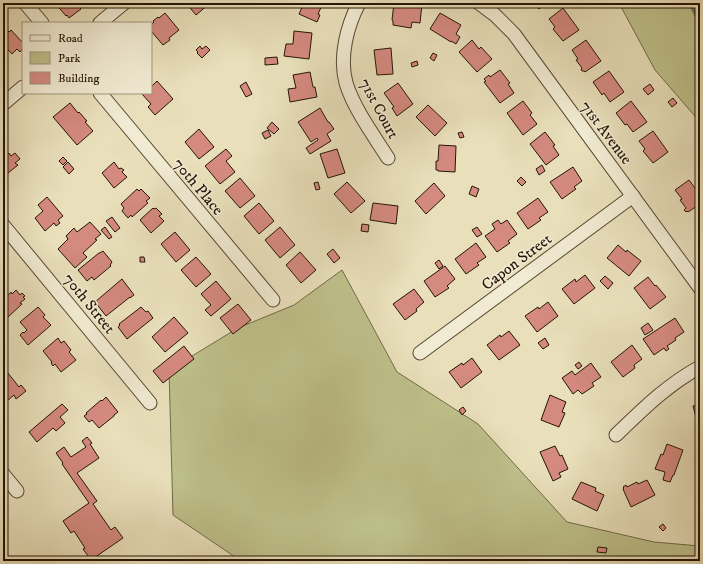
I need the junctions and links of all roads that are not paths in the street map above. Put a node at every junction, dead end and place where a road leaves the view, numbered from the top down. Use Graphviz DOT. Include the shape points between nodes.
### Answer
graph roads {
  1 [pos="25,3"];
  2 [pos="124,3"];
  3 [pos="359,3"];
  4 [pos="479,3"];
  5 [pos="41,22"];
  6 [pos="101,22"];
  7 [pos="22,88"];
  8 [pos="101,94"];
  9 [pos="3,104"];
  10 [pos="388,158"];
  11 [pos="633,196"];
  12 [pos="3,225"];
  13 [pos="700,288"];
  14 [pos="273,300"];
  15 [pos="420,353"];
  16 [pos="700,367"];
  17 [pos="150,403"];
  18 [pos="616,435"];
  19 [pos="3,474"];
  20 [pos="17,491"];
  1 -- 5 [label="street"];
  2 -- 6 [label="street"];
  3 -- 10 [label="street, 71st Court" via="346,41 346,82 356,105"];
  4 -- 11 [label="street, 71st Avenue" via="514,34"];
  7 -- 9 [label="street"];
  8 -- 14 [label="street, 70th Place"];
  11 -- 13 [label="street, 71st Avenue"];
  11 -- 15 [label="street, Capon Street"];
  12 -- 17 [label="street, 70th Street"];
  16 -- 18 [label="street" via="666,389"];
  19 -- 20 [label="street"];
}
